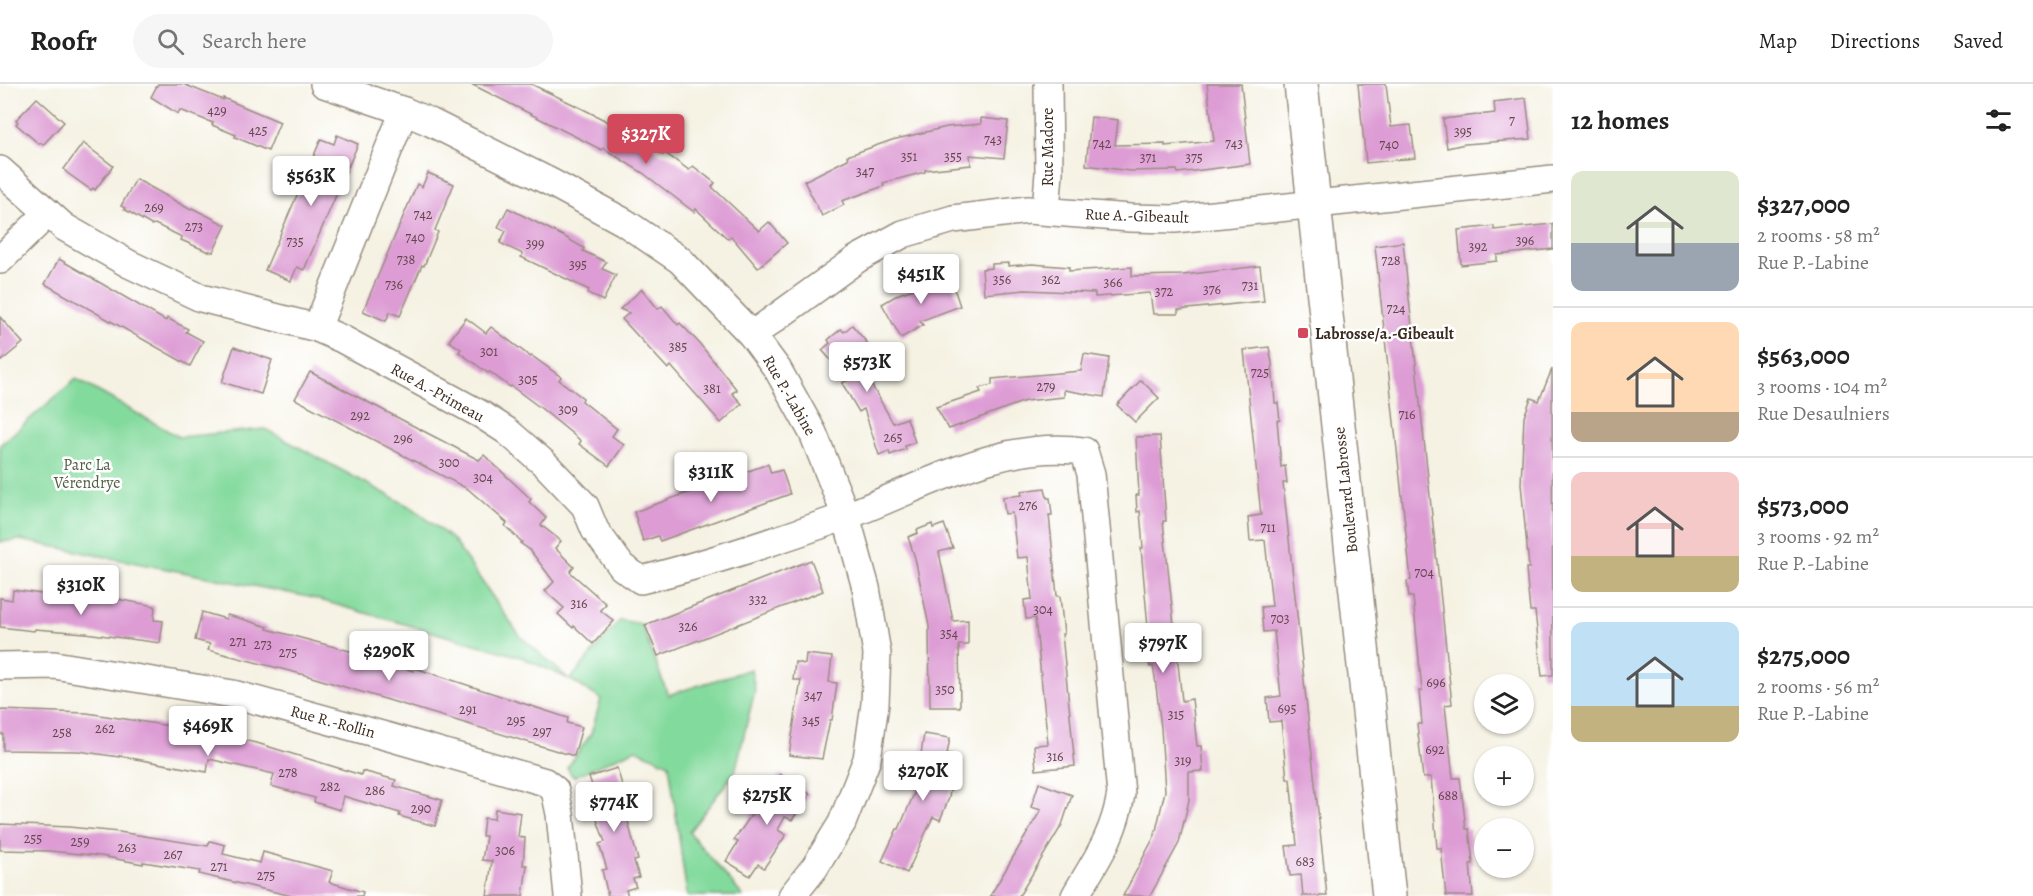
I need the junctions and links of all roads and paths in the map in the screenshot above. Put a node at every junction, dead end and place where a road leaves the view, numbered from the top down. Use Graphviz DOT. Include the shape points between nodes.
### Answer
graph roads {
  1 [pos="324,84"];
  2 [pos="1048,84"];
  3 [pos="1301,84"];
  4 [pos="404,111"];
  5 [pos="0,170"];
  6 [pos="1553,179"];
  7 [pos="1314,205"];
  8 [pos="1046,210"];
  9 [pos="48,213"];
  10 [pos="0,260"];
  11 [pos="317,328"];
  12 [pos="752,335"];
  13 [pos="846,516"];
  14 [pos="0,666"];
  15 [pos="568,896"];
  16 [pos="792,896"];
  17 [pos="1075,896"];
  18 [pos="1389,896"];
  1 -- 4 [label="street, Rue P.-Labine"];
  2 -- 8 [label="street, Rue Madore"];
  3 -- 7 [label="main road, Boulevard Labrosse"];
  4 -- 11 [label="street"];
  4 -- 12 [label="street, Rue P.-Labine" via="624,222 681,260"];
  5 -- 9 [label="street, Rue A.-Primeau"];
  6 -- 7 [label="street, Rue A.-Gibeault"];
  7 -- 8 [label="street, Rue A.-Gibeault" via="1175,219"];
  7 -- 18 [label="main road, Boulevard Labrosse"];
  8 -- 12 [label="street, Rue A.-Gibeault" via="953,219 903,234 857,259"];
  9 -- 10 [label="street"];
  9 -- 11 [label="street, Rue A.-Primeau" via="64,227 129,264 201,298"];
  11 -- 13 [label="street, Rue A.-Primeau" via="507,431 585,506 596,530 622,567 641,580 691,568"];
  12 -- 13 [label="street, Rue P.-Labine" via="778,370 813,433"];
  13 -- 16 [label="street, Rue P.-Labine" via="866,588 877,653 867,759 842,823"];
  13 -- 17 [label="street" via="957,470 1027,450 1084,451 1091,474 1121,794 1118,816 1108,840"];
  14 -- 15 [label="street, Rue R.-Rollin" via="54,665 233,694 545,782 555,790 560,814"];
}
